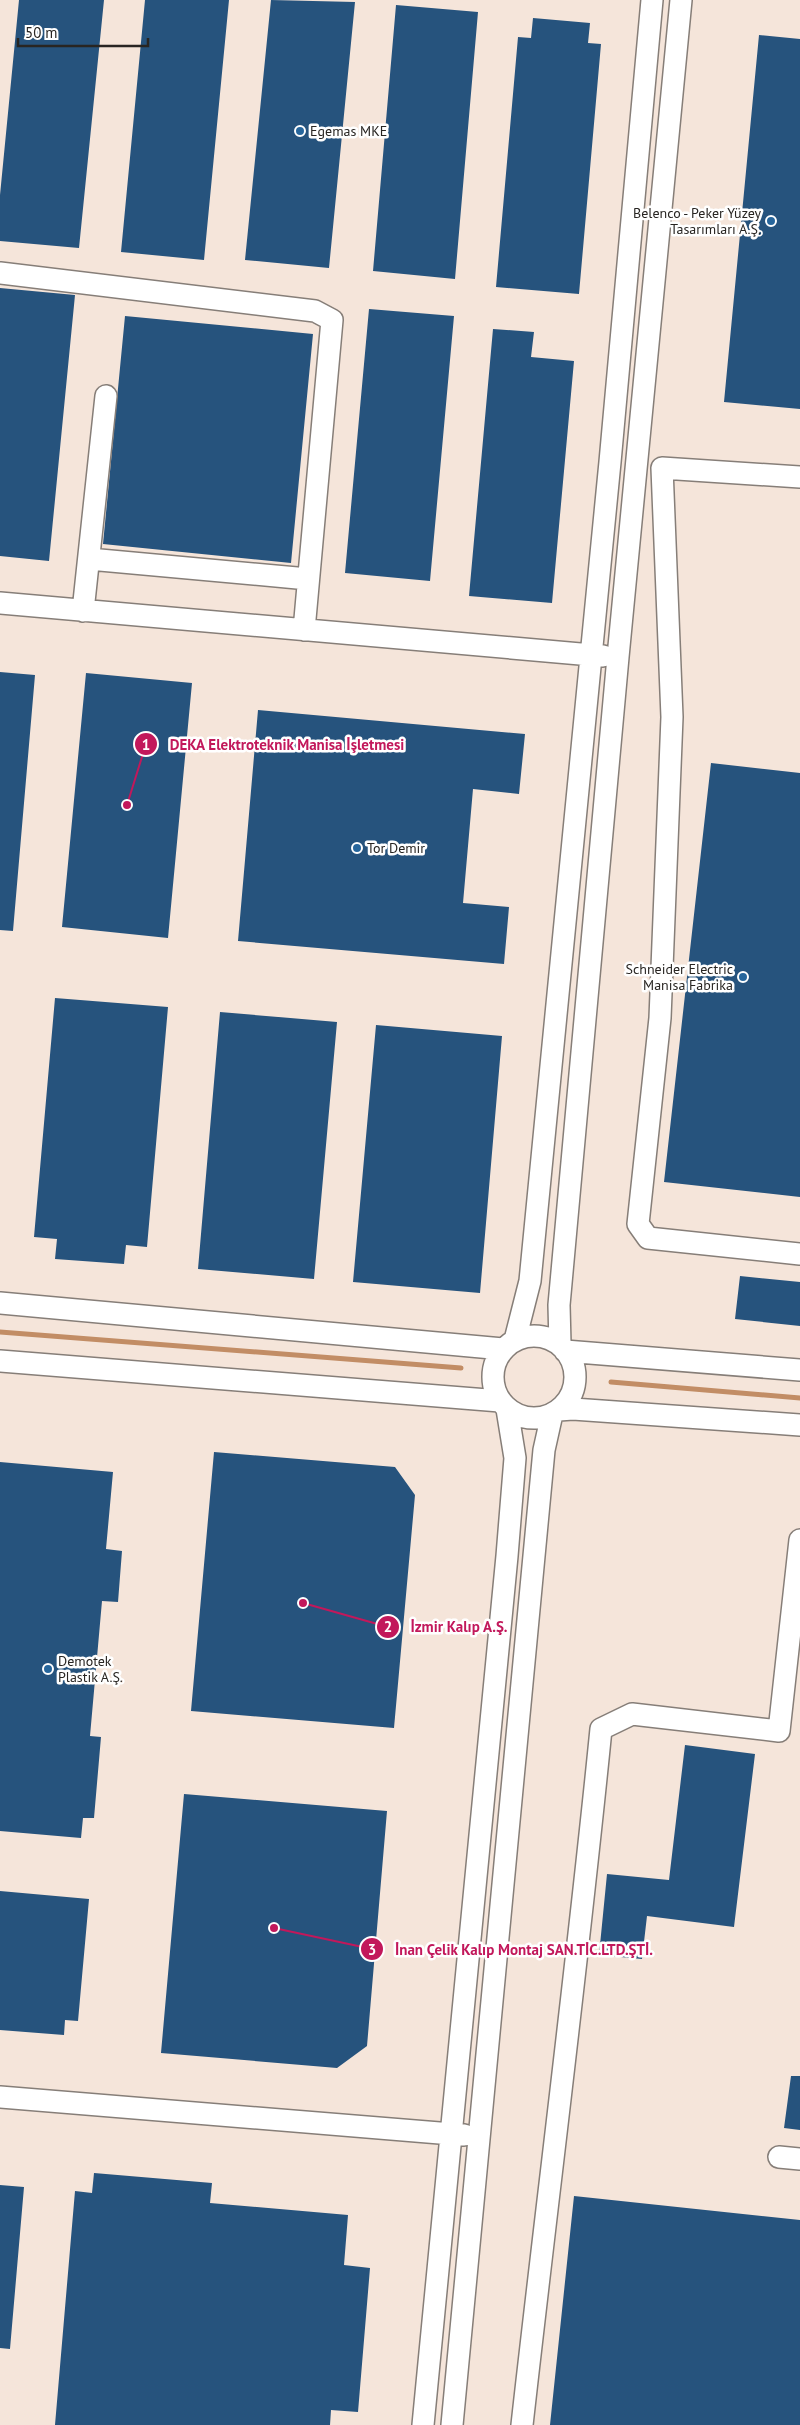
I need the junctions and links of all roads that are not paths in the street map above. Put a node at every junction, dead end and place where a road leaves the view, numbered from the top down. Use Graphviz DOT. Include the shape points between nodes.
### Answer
graph roads {
  1 [pos="652,0"];
  2 [pos="681,0"];
  3 [pos="0,273"];
  4 [pos="106,396"];
  5 [pos="637,466"];
  6 [pos="662,468"];
  7 [pos="800,477"];
  8 [pos="89,559"];
  9 [pos="308,579"];
  10 [pos="0,604"];
  11 [pos="83,611"];
  12 [pos="304,630"];
  13 [pos="590,655"];
  14 [pos="618,657"];
  15 [pos="800,1254"];
  16 [pos="0,1303"];
  17 [pos="509,1344"];
  18 [pos="563,1348"];
  19 [pos="0,1360"];
  20 [pos="800,1370"];
  21 [pos="504,1405"];
  22 [pos="555,1412"];
  23 [pos="800,1425"];
  24 [pos="800,1540"];
  25 [pos="0,2097"];
  26 [pos="452,2134"];
  27 [pos="480,2136"];
  28 [pos="779,2157"];
  29 [pos="800,2159"];
  30 [pos="423,2425"];
  31 [pos="452,2425"];
  32 [pos="522,2425"];
  1 -- 13 [label="street"];
  2 -- 5 [label="street"];
  3 -- 9 [label="street" via="315,311 332,320"];
  4 -- 8 [label="street"];
  5 -- 6 [label="street"];
  5 -- 14 [label="street"];
  6 -- 7 [label="street"];
  6 -- 15 [label="street" via="672,717 660,1018 638,1224 648,1238"];
  8 -- 9 [label="street"];
  8 -- 11 [label="street"];
  9 -- 12 [label="street"];
  10 -- 11 [label="street"];
  11 -- 12 [label="street"];
  12 -- 13 [label="street"];
  13 -- 14 [label="street"];
  13 -- 17 [label="street" via="530,1281"];
  14 -- 18 [label="street" via="559,1305"];
  16 -- 17 [label="street"];
  17 -- 18 [label="street" via="528,1336 541,1336"];
  17 -- 21 [label="street" via="495,1361 492,1374 494,1388"];
  18 -- 20 [label="street"];
  18 -- 22 [label="street" via="572,1360 574,1387 568,1400"];
  19 -- 21 [label="street"];
  21 -- 22 [label="street" via="521,1417 535,1418"];
  21 -- 26 [label="street" via="515,1458 513,1488"];
  22 -- 23 [label="street" via="573,1408"];
  22 -- 27 [label="street" via="543,1460"];
  24 -- 32 [label="street" via="779,1731 632,1714 601,1729 577,1964"];
  25 -- 26 [label="street"];
  26 -- 27 [label="street"];
  26 -- 30 [label="street"];
  27 -- 31 [label="street"];
  28 -- 29 [label="street"];
}
